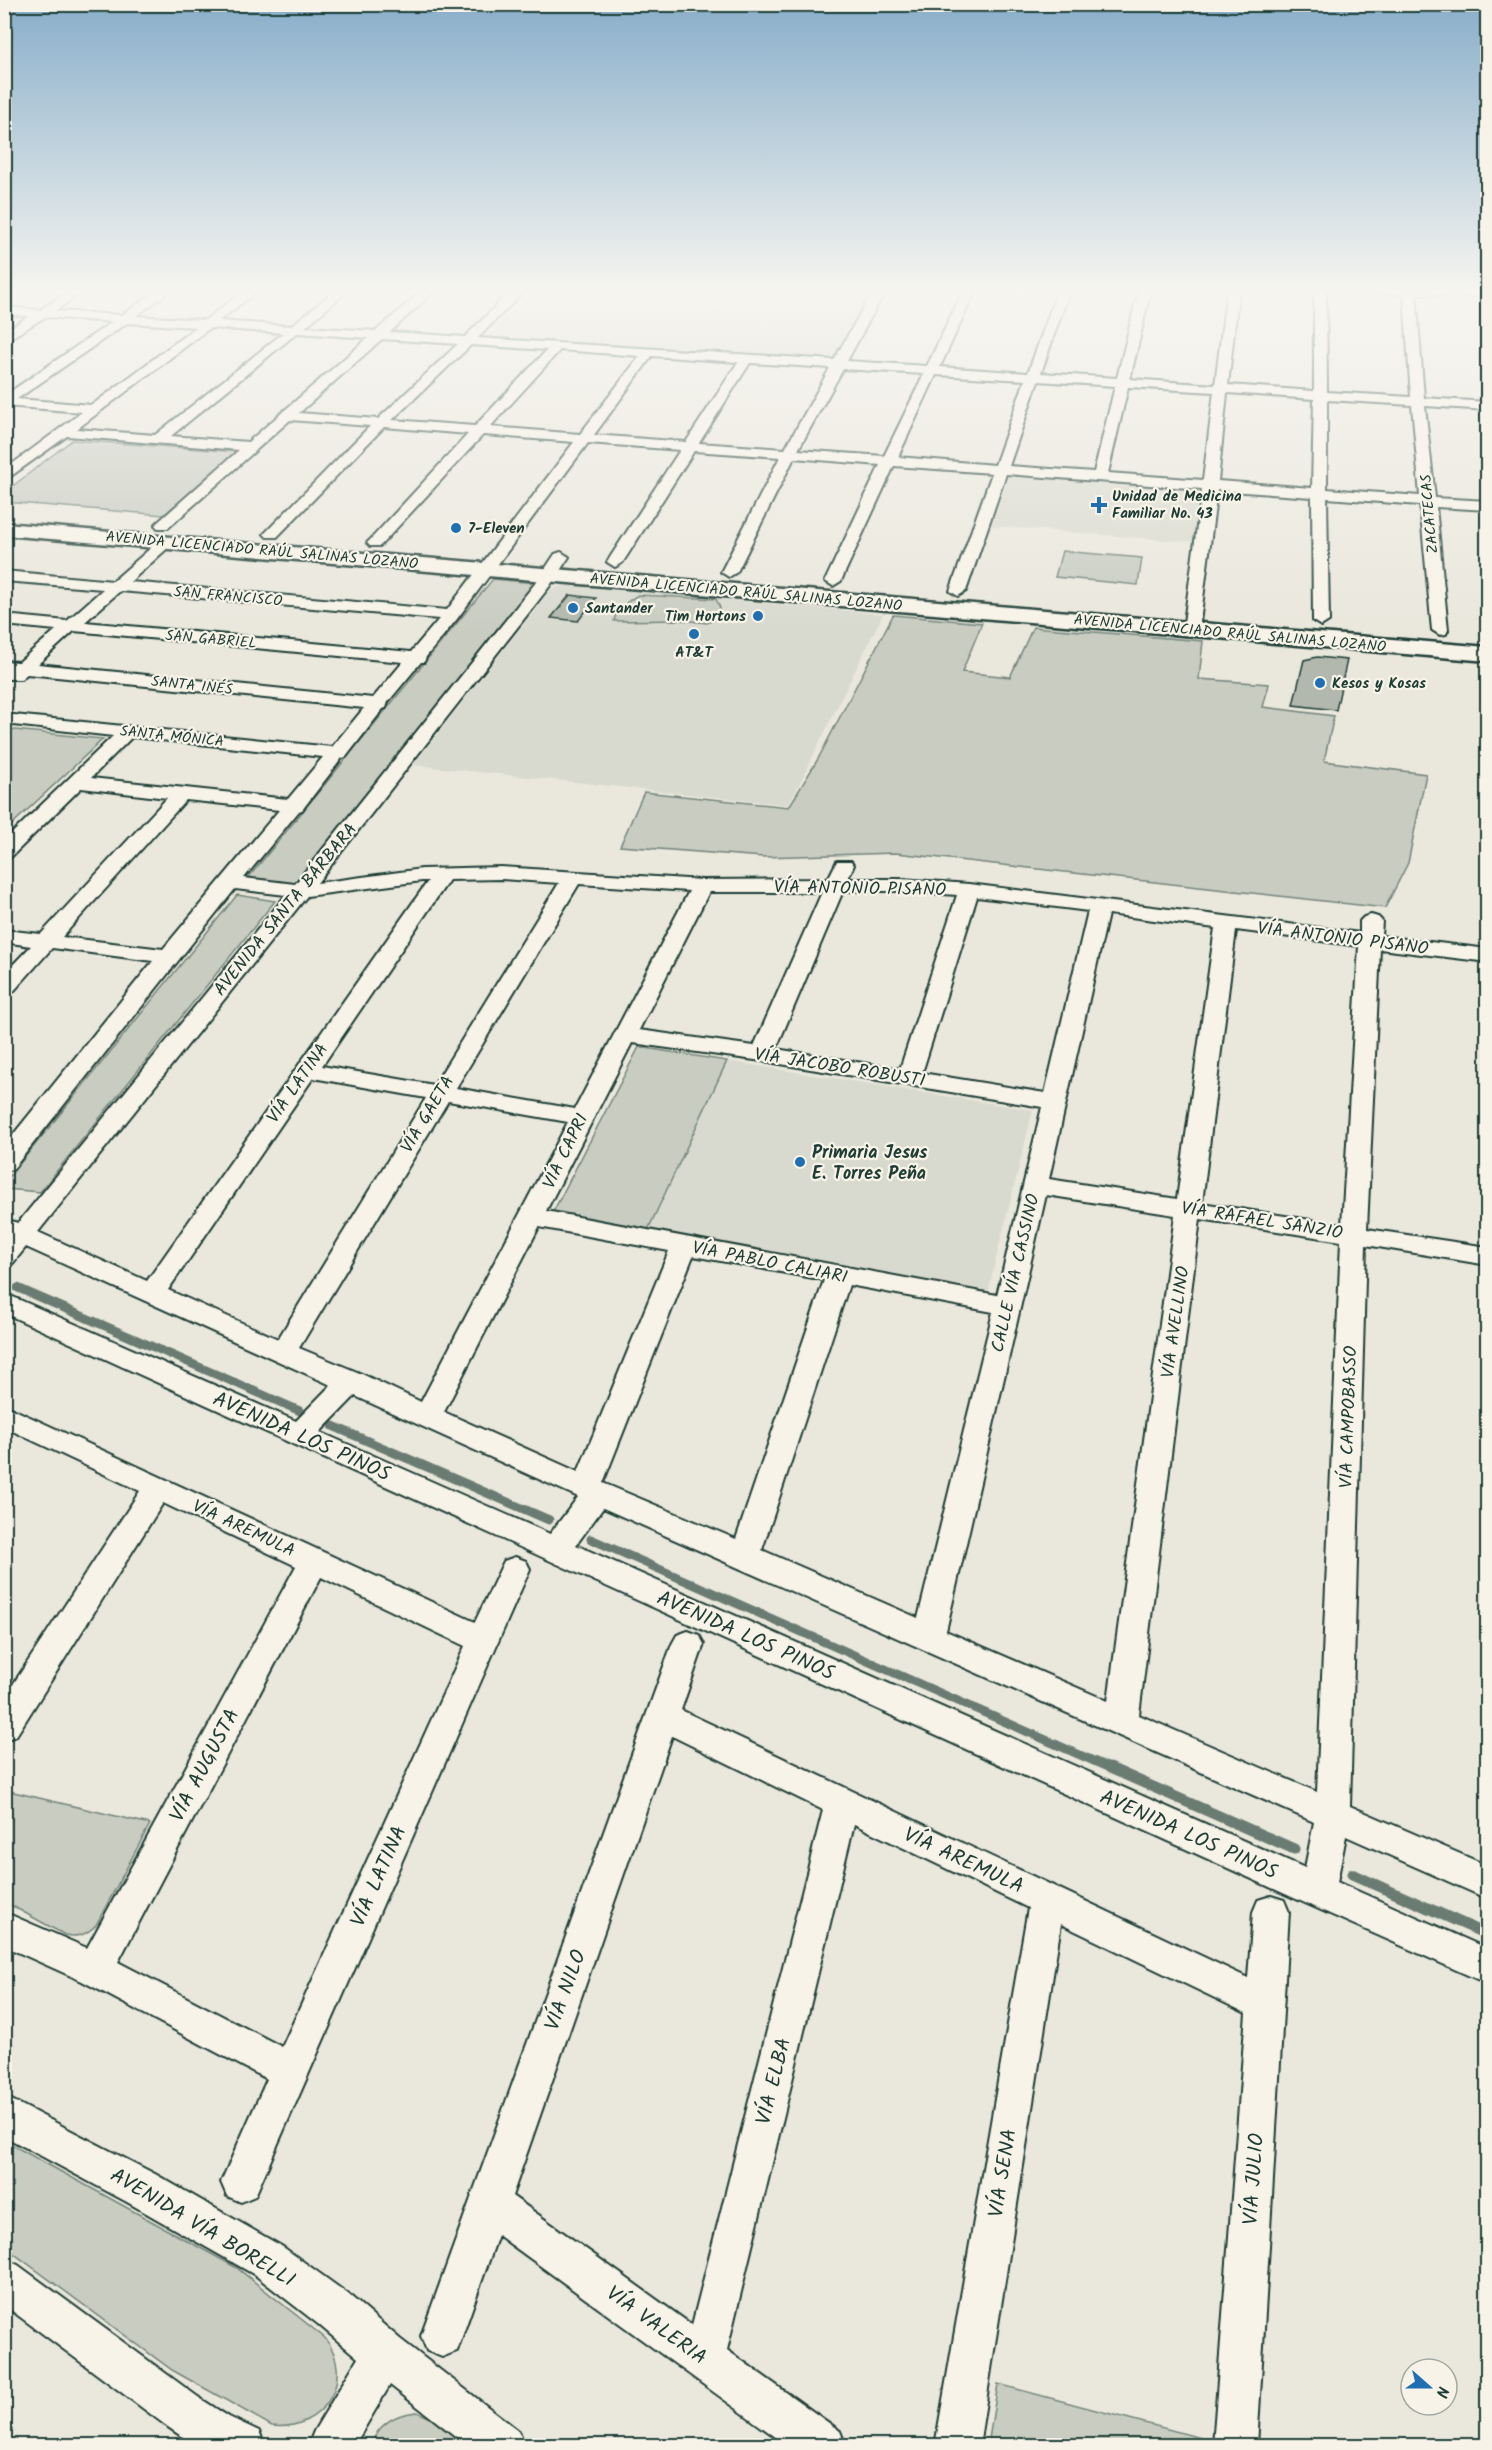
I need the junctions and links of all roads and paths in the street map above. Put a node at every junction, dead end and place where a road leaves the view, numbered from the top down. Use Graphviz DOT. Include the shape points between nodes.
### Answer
graph roads {
  1 [pos="21,403"];
  2 [pos="103,403"];
  3 [pos="203,403"];
  4 [pos="302,403"];
  5 [pos="402,403"];
  6 [pos="503,403"];
  7 [pos="611,403"];
  8 [pos="716,403"];
  9 [pos="817,403"];
  10 [pos="916,403"];
  11 [pos="1023,403"];
  12 [pos="1119,403"];
  13 [pos="1220,403"];
  14 [pos="1322,403"];
  15 [pos="1420,403"];
  16 [pos="1443,403"];
  17 [pos="1488,406"];
  18 [pos="95,409"];
  19 [pos="287,416"];
  20 [pos="380,424"];
  21 [pos="65,432"];
  22 [pos="476,432"];
  23 [pos="158,440"];
  24 [pos="584,440"];
  25 [pos="688,446"];
  26 [pos="252,447"];
  27 [pos="789,454"];
  28 [pos="890,462"];
  29 [pos="1000,470"];
  30 [pos="4,477"];
  31 [pos="1100,477"];
  32 [pos="1209,485"];
  33 [pos="1319,494"];
  34 [pos="1427,502"];
  35 [pos="1488,506"];
  36 [pos="4,512"];
  37 [pos="4,529"];
  38 [pos="165,534"];
  39 [pos="272,534"];
  40 [pos="375,543"];
  41 [pos="498,552"];
  42 [pos="615,562"];
  43 [pos="555,566"];
  44 [pos="485,569"];
  45 [pos="729,572"];
  46 [pos="4,576"];
  47 [pos="833,581"];
  48 [pos="117,586"];
  49 [pos="958,591"];
  50 [pos="451,615"];
  51 [pos="4,620"];
  52 [pos="1193,620"];
  53 [pos="1321,621"];
  54 [pos="71,626"];
  55 [pos="1440,630"];
  56 [pos="1488,634"];
  57 [pos="1488,654"];
  58 [pos="418,658"];
  59 [pos="4,666"];
  60 [pos="22,668"];
  61 [pos="4,684"];
  62 [pos="380,704"];
  63 [pos="4,718"];
  64 [pos="128,731"];
  65 [pos="339,753"];
  66 [pos="78,782"];
  67 [pos="181,794"];
  68 [pos="295,806"];
  69 [pos="4,853"];
  70 [pos="844,865"];
  71 [pos="443,874"];
  72 [pos="572,878"];
  73 [pos="231,882"];
  74 [pos="702,886"];
  75 [pos="834,886"];
  76 [pos="969,890"];
  77 [pos="300,891"];
  78 [pos="1099,908"];
  79 [pos="1226,923"];
  80 [pos="1370,931"];
  81 [pos="4,936"];
  82 [pos="46,941"];
  83 [pos="168,956"];
  84 [pos="1488,956"];
  85 [pos="4,988"];
  86 [pos="624,1035"];
  87 [pos="762,1054"];
  88 [pos="305,1070"];
  89 [pos="909,1078"];
  90 [pos="440,1092"];
  91 [pos="1056,1102"];
  92 [pos="581,1117"];
  93 [pos="4,1163"];
  94 [pos="1036,1185"];
  95 [pos="1191,1209"];
  96 [pos="532,1217"];
  97 [pos="1354,1234"];
  98 [pos="10,1240"];
  99 [pos="684,1246"];
  100 [pos="1488,1256"];
  101 [pos="839,1276"];
  102 [pos="152,1293"];
  103 [pos="4,1302"];
  104 [pos="1008,1306"];
  105 [pos="284,1351"];
  106 [pos="352,1381"];
  107 [pos="428,1416"];
  108 [pos="8,1422"];
  109 [pos="300,1435"];
  110 [pos="158,1487"];
  111 [pos="592,1490"];
  112 [pos="555,1550"];
  113 [pos="745,1556"];
  114 [pos="314,1561"];
  115 [pos="515,1569"];
  116 [pos="928,1637"];
  117 [pos="483,1640"];
  118 [pos="688,1644"];
  119 [pos="663,1717"];
  120 [pos="1122,1721"];
  121 [pos="4,1726"];
  122 [pos="842,1802"];
  123 [pos="1333,1815"];
  124 [pos="1488,1883"];
  125 [pos="1317,1892"];
  126 [pos="1047,1900"];
  127 [pos="1271,1912"];
  128 [pos="9,1938"];
  129 [pos="1488,1967"];
  130 [pos="94,1969"];
  131 [pos="1265,2004"];
  132 [pos="290,2072"];
  133 [pos="4,2115"];
  134 [pos="241,2182"];
  135 [pos="489,2204"];
  136 [pos="4,2278"];
  137 [pos="442,2336"];
  138 [pos="385,2354"];
  139 [pos="704,2360"];
  140 [pos="243,2445"];
  141 [pos="329,2445"];
  142 [pos="504,2445"];
  143 [pos="825,2445"];
  144 [pos="957,2445"];
  145 [pos="1236,2445"];
  1 -- 18 [label="street"];
  2 -- 18 [label="street"];
  3 -- 23 [label="street"];
  4 -- 19 [label="street"];
  5 -- 20 [label="street"];
  6 -- 22 [label="street"];
  7 -- 24 [label="street"];
  8 -- 25 [label="street"];
  9 -- 27 [label="street"];
  10 -- 28 [label="street"];
  11 -- 29 [label="street"];
  12 -- 31 [label="street"];
  13 -- 32 [label="street"];
  14 -- 33 [label="street"];
  15 -- 34 [label="street, ZACATECAS"];
  16 -- 17 [label="street"];
  18 -- 21 [label="street"];
  19 -- 20 [label="street"];
  19 -- 26 [label="street"];
  20 -- 22 [label="street"];
  20 -- 39 [label="street"];
  21 -- 23 [label="street"];
  21 -- 30 [label="street"];
  22 -- 24 [label="street"];
  22 -- 40 [label="street"];
  23 -- 26 [label="street"];
  24 -- 25 [label="street"];
  24 -- 41 [label="street"];
  25 -- 27 [label="street"];
  25 -- 42 [label="street"];
  26 -- 38 [label="street"];
  27 -- 28 [label="street"];
  27 -- 45 [label="street"];
  28 -- 29 [label="street"];
  28 -- 47 [label="street"];
  29 -- 31 [label="street"];
  29 -- 49 [label="street"];
  31 -- 32 [label="street"];
  32 -- 33 [label="street"];
  32 -- 52 [label="street"];
  33 -- 34 [label="street"];
  33 -- 53 [label="street"];
  34 -- 35 [label="street"];
  34 -- 55 [label="street, ZACATECAS"];
  36 -- 38 [label="main road, AVENIDA LICENCIADO RAÚL SALINAS LOZANO"];
  37 -- 38 [label="main road, AVENIDA LICENCIADO RAÚL SALINAS LOZANO"];
  38 -- 39 [label="main road, AVENIDA LICENCIADO RAÚL SALINAS LOZANO"];
  38 -- 44 [label="main road, AVENIDA LICENCIADO RAÚL SALINAS LOZANO"];
  38 -- 48 [label="street"];
  39 -- 40 [label="main road, AVENIDA LICENCIADO RAÚL SALINAS LOZANO"];
  40 -- 41 [label="main road, AVENIDA LICENCIADO RAÚL SALINAS LOZANO"];
  41 -- 43 [label="main road, AVENIDA LICENCIADO RAÚL SALINAS LOZANO"];
  41 -- 44 [label="street"];
  42 -- 43 [label="main road, AVENIDA LICENCIADO RAÚL SALINAS LOZANO"];
  42 -- 45 [label="main road, AVENIDA LICENCIADO RAÚL SALINAS LOZANO"];
  43 -- 44 [label="main road, AVENIDA LICENCIADO RAÚL SALINAS LOZANO"];
  43 -- 52 [label="main road, AVENIDA LICENCIADO RAÚL SALINAS LOZANO"];
  43 -- 77 [label="street, AVENIDA SANTA BÁRBARA"];
  44 -- 50 [label="street"];
  45 -- 47 [label="main road, AVENIDA LICENCIADO RAÚL SALINAS LOZANO"];
  46 -- 48 [label="street, SAN FRANCISCO"];
  47 -- 49 [label="main road, AVENIDA LICENCIADO RAÚL SALINAS LOZANO"];
  48 -- 50 [label="street, SAN FRANCISCO"];
  48 -- 54 [label="street"];
  49 -- 52 [label="main road, AVENIDA LICENCIADO RAÚL SALINAS LOZANO"];
  50 -- 58 [label="street"];
  51 -- 54 [label="street, SAN GABRIEL"];
  52 -- 53 [label="main road, AVENIDA LICENCIADO RAÚL SALINAS LOZANO"];
  52 -- 57 [label="main road, AVENIDA LICENCIADO RAÚL SALINAS LOZANO"];
  53 -- 55 [label="main road, AVENIDA LICENCIADO RAÚL SALINAS LOZANO"];
  54 -- 58 [label="street, SAN GABRIEL"];
  54 -- 60 [label="street"];
  55 -- 56 [label="main road, AVENIDA LICENCIADO RAÚL SALINAS LOZANO"];
  58 -- 62 [label="street"];
  59 -- 60 [label="street, SANTA INÉS"];
  60 -- 61 [label="street"];
  60 -- 62 [label="street, SANTA INÉS"];
  62 -- 65 [label="street"];
  63 -- 64 [label="street, SANTA MÓNICA"];
  64 -- 65 [label="street, SANTA MÓNICA"];
  64 -- 66 [label="street"];
  65 -- 68 [label="street"];
  66 -- 67 [label="street"];
  66 -- 69 [label="street"];
  67 -- 68 [label="street"];
  67 -- 82 [label="street"];
  68 -- 73 [label="street"];
  70 -- 75 [label="street"];
  71 -- 72 [label="street, VÍA ANTONIO PISANO"];
  71 -- 77 [label="street, VÍA ANTONIO PISANO"];
  71 -- 88 [label="street, VÍA LATINA"];
  72 -- 74 [label="street, VÍA ANTONIO PISANO"];
  72 -- 90 [label="street, VÍA GAETA"];
  73 -- 77 [label="street, VÍA ANTONIO PISANO"];
  73 -- 83 [label="street"];
  74 -- 75 [label="street, VÍA ANTONIO PISANO"];
  74 -- 86 [label="street, VÍA CAPRI"];
  75 -- 76 [label="street, VÍA ANTONIO PISANO" via="902,885"];
  75 -- 87 [label="street"];
  76 -- 78 [label="street, VÍA ANTONIO PISANO"];
  76 -- 89 [label="street"];
  77 -- 98 [label="street, AVENIDA SANTA BÁRBARA"];
  78 -- 79 [label="street, VÍA ANTONIO PISANO"];
  78 -- 91 [label="street, CALLE VÍA CASSINO"];
  79 -- 80 [label="street, VÍA ANTONIO PISANO"];
  79 -- 95 [label="street, VÍA AVELLINO"];
  80 -- 84 [label="street, VÍA ANTONIO PISANO"];
  80 -- 97 [label="street, VÍA CAMPOBASSO"];
  81 -- 82 [label="street"];
  82 -- 83 [label="street"];
  82 -- 85 [label="street"];
  83 -- 93 [label="street"];
  86 -- 87 [label="street, VÍA JACOBO ROBUSTI"];
  86 -- 92 [label="street, VÍA CAPRI"];
  87 -- 89 [label="street, VÍA JACOBO ROBUSTI"];
  88 -- 90 [label="street"];
  88 -- 102 [label="street, VÍA LATINA"];
  89 -- 91 [label="street, VÍA JACOBO ROBUSTI"];
  90 -- 92 [label="street"];
  90 -- 105 [label="street, VÍA GAETA"];
  91 -- 94 [label="street, CALLE VÍA CASSINO"];
  92 -- 96 [label="street, VÍA CAPRI"];
  94 -- 95 [label="street, VÍA RAFAEL SANZIO"];
  94 -- 104 [label="street, CALLE VÍA CASSINO"];
  95 -- 97 [label="street, VÍA RAFAEL SANZIO"];
  95 -- 120 [label="street, VÍA AVELLINO"];
  96 -- 99 [label="street, VÍA PABLO CALIARI"];
  96 -- 107 [label="street, VÍA CAPRI"];
  97 -- 100 [label="street, VÍA RAFAEL SANZIO"];
  97 -- 123 [label="street, VÍA CAMPOBASSO"];
  98 -- 102 [label="street"];
  99 -- 101 [label="street, VÍA PABLO CALIARI"];
  99 -- 111 [label="street"];
  101 -- 104 [label="street, VÍA PABLO CALIARI"];
  101 -- 113 [label="street"];
  102 -- 105 [label="street"];
  103 -- 109 [label="street, AVENIDA LOS PINOS"];
  104 -- 116 [label="street, CALLE VÍA CASSINO"];
  105 -- 106 [label="street"];
  106 -- 107 [label="street"];
  106 -- 109 [label="street"];
  107 -- 111 [label="street"];
  108 -- 110 [label="street, VÍA AREMULA"];
  109 -- 112 [label="street, AVENIDA LOS PINOS"];
  110 -- 114 [label="street, VÍA AREMULA"];
  110 -- 121 [label="street"];
  111 -- 112 [label="street"];
  111 -- 113 [label="street"];
  112 -- 125 [label="street, AVENIDA LOS PINOS"];
  113 -- 116 [label="street"];
  114 -- 117 [label="street, VÍA AREMULA"];
  114 -- 130 [label="street, VÍA AUGUSTA"];
  115 -- 117 [label="street, VÍA LATINA"];
  116 -- 120 [label="street"];
  117 -- 132 [label="street, VÍA LATINA"];
  118 -- 119 [label="street, VÍA NILO"];
  119 -- 122 [label="street, VÍA AREMULA"];
  119 -- 135 [label="street, VÍA NILO"];
  120 -- 123 [label="street"];
  122 -- 126 [label="street, VÍA AREMULA"];
  122 -- 139 [label="street, VÍA ELBA"];
  123 -- 124 [label="street"];
  123 -- 125 [label="street, VÍA CAMPOBASSO"];
  125 -- 129 [label="street, AVENIDA LOS PINOS"];
  126 -- 131 [label="street, VÍA AREMULA"];
  126 -- 144 [label="street, VÍA SENA"];
  127 -- 131 [label="street, VÍA JULIO"];
  128 -- 130 [label="street"];
  130 -- 132 [label="street"];
  131 -- 145 [label="street, VÍA JULIO"];
  132 -- 134 [label="street, VÍA LATINA"];
  133 -- 138 [label="street, AVENIDA VÍA BORELLI" via="269,2261 333,2308"];
  135 -- 137 [label="street, VÍA NILO"];
  135 -- 139 [label="street, VÍA VALERIA"];
  136 -- 140 [label="street" via="183,2412"];
  138 -- 141 [label="street"];
  138 -- 142 [label="street, AVENIDA VÍA BORELLI"];
  139 -- 143 [label="street, VÍA VALERIA"];
}
